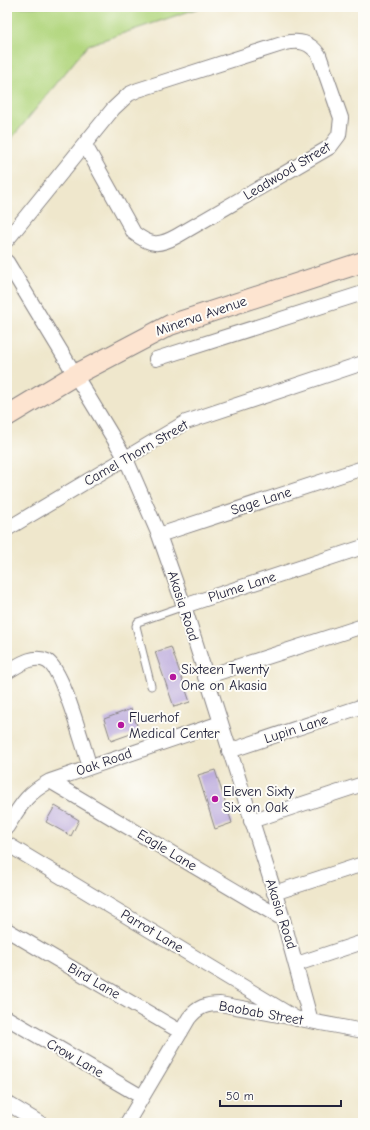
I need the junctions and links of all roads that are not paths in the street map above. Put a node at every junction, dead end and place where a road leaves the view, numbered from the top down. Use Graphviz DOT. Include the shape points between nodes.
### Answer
graph roads {
  1 [pos="85,145"];
  2 [pos="7,240"];
  3 [pos="7,262"];
  4 [pos="363,262"];
  5 [pos="363,293"];
  6 [pos="156,359"];
  7 [pos="363,363"];
  8 [pos="75,375"];
  9 [pos="7,416"];
  10 [pos="126,460"];
  11 [pos="363,468"];
  12 [pos="7,529"];
  13 [pos="159,535"];
  14 [pos="363,547"];
  15 [pos="184,606"];
  16 [pos="363,626"];
  17 [pos="7,672"];
  18 [pos="205,678"];
  19 [pos="151,686"];
  20 [pos="363,706"];
  21 [pos="220,723"];
  22 [pos="229,751"];
  23 [pos="90,767"];
  24 [pos="50,781"];
  25 [pos="363,784"];
  26 [pos="251,821"];
  27 [pos="7,827"];
  28 [pos="7,844"];
  29 [pos="363,864"];
  30 [pos="274,894"];
  31 [pos="283,919"];
  32 [pos="7,930"];
  33 [pos="363,942"];
  34 [pos="297,964"];
  35 [pos="7,1018"];
  36 [pos="297,1019"];
  37 [pos="311,1021"];
  38 [pos="363,1022"];
  39 [pos="345,1028"];
  40 [pos="363,1031"];
  41 [pos="181,1032"];
  42 [pos="142,1097"];
  43 [pos="7,1103"];
  44 [pos="40,1123"];
  45 [pos="127,1123"];
  1 -- 1 [label="street, Leadwood Street" via="134,233 155,244 177,236 330,147 339,135 341,118 319,55 308,44 296,41 129,94"];
  1 -- 2 [label="street, Leadwood Street"];
  3 -- 8 [label="street, Akasia Road"];
  4 -- 8 [label="street, Minerva Avenue" via="170,325"];
  5 -- 6 [label="street"];
  7 -- 10 [label="street, Camel Thorn Street" via="186,422"];
  8 -- 9 [label="street, Minerva Avenue"];
  8 -- 10 [label="street, Akasia Road"];
  10 -- 12 [label="street, Camel Thorn Street"];
  10 -- 13 [label="street, Akasia Road"];
  11 -- 13 [label="street, Sage Lane"];
  13 -- 15 [label="street, Akasia Road"];
  14 -- 15 [label="street, Plume Lane"];
  15 -- 18 [label="street, Akasia Road"];
  15 -- 19 [label="lane, Plume Lane" via="138,622 136,626"];
  16 -- 18 [label="street"];
  17 -- 23 [label="street" via="30,660 47,661 52,665 64,687"];
  18 -- 21 [label="street, Akasia Road"];
  20 -- 22 [label="street, Lupin Lane"];
  21 -- 22 [label="street, Akasia Road"];
  21 -- 23 [label="street, Oak Road"];
  22 -- 26 [label="street, Akasia Road"];
  23 -- 24 [label="street, Oak Road"];
  24 -- 27 [label="street, Oak Road" via="27,796"];
  24 -- 31 [label="street, Eagle Lane"];
  25 -- 26 [label="street"];
  26 -- 30 [label="street, Akasia Road"];
  28 -- 36 [label="street, Parrot Lane"];
  29 -- 30 [label="street"];
  30 -- 31 [label="street, Akasia Road"];
  31 -- 34 [label="street, Akasia Road"];
  32 -- 41 [label="street, Bird Lane"];
  33 -- 34 [label="street"];
  34 -- 37 [label="street, Akasia Road"];
  35 -- 42 [label="street, Crow Lane"];
  36 -- 37 [label="street, Baobab Street"];
  36 -- 41 [label="street, Baobab Street" via="210,1004 195,1010"];
  37 -- 39 [label="street, Baobab Street"];
  38 -- 39 [label="street"];
  39 -- 40 [label="street, Baobab Street"];
  41 -- 42 [label="street, Baobab Street"];
  42 -- 45 [label="street, Baobab Street"];
  43 -- 44 [label="street"];
}
